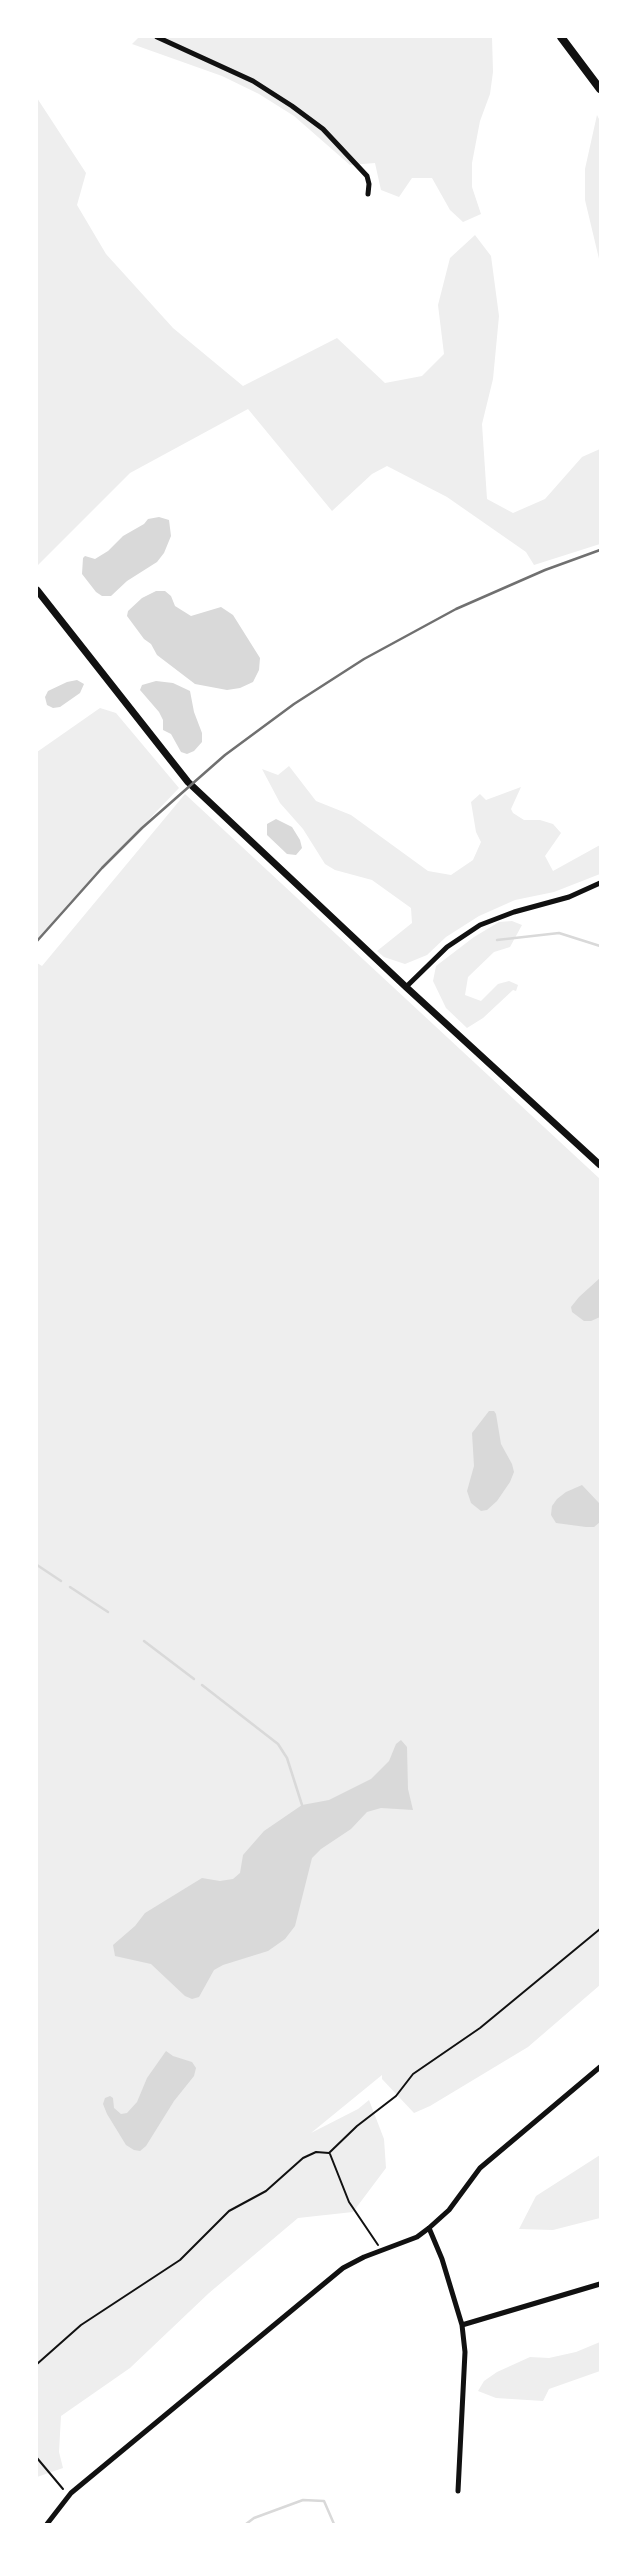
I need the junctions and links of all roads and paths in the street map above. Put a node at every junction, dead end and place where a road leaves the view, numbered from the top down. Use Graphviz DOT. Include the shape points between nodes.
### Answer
graph roads {
  1 [pos="157,37"];
  2 [pos="561,37"];
  3 [pos="600,89"];
  4 [pos="368,194"];
  5 [pos="37,590"];
  6 [pos="600,883"];
  7 [pos="406,987"];
  8 [pos="600,1165"];
  9 [pos="600,1929"];
  10 [pos="600,2067"];
  11 [pos="330,2153"];
  12 [pos="429,2228"];
  13 [pos="381,2251"];
  14 [pos="600,2284"];
  15 [pos="461,2325"];
  16 [pos="37,2364"];
  17 [pos="37,2458"];
  18 [pos="458,2491"];
  19 [pos="68,2495"];
  20 [pos="47,2524"];
  1 -- 4 [label="street" via="253,81 323,129 367,176"];
  2 -- 3 [label="main road"];
  5 -- 7 [label="street" via="188,782"];
  6 -- 7 [label="street" via="480,925 447,947"];
  7 -- 8 [label="street"];
  9 -- 11 [label="path" via="480,2028 413,2074 396,2096"];
  10 -- 12 [label="street" via="480,2168 449,2210"];
  11 -- 13 [label="path" via="349,2202"];
  11 -- 16 [label="path" via="316,2152 303,2158 265,2191 229,2211 180,2260 81,2325"];
  12 -- 13 [label="street"];
  12 -- 15 [label="street"];
  13 -- 19 [label="street" via="343,2268"];
  14 -- 15 [label="street"];
  15 -- 18 [label="street" via="465,2371"];
  17 -- 19 [label="path"];
  19 -- 20 [label="street"];
}
